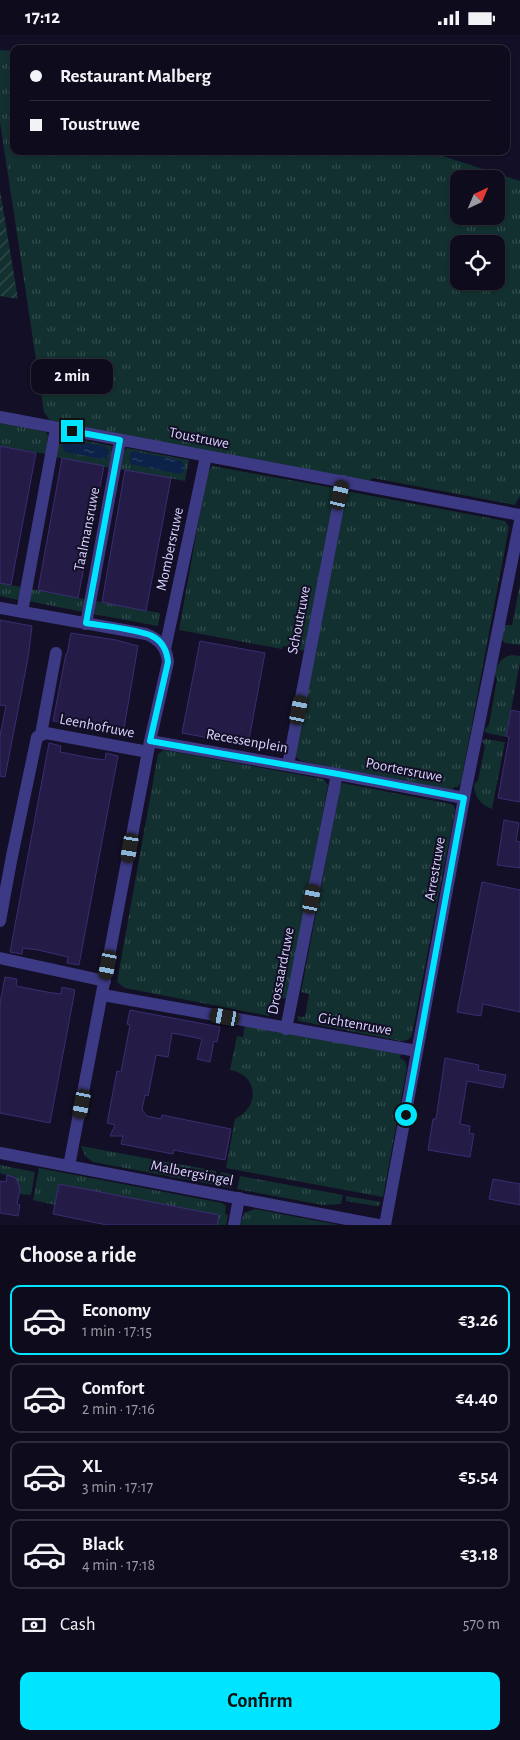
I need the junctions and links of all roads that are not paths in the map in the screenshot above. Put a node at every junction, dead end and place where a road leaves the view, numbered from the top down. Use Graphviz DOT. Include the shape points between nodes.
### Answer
graph roads {
  1 [pos="0,417"];
  2 [pos="56,428"];
  3 [pos="120,440"];
  4 [pos="206,456"];
  5 [pos="343,481"];
  6 [pos="520,515"];
  7 [pos="520,521"];
  8 [pos="0,608"];
  9 [pos="22,612"];
  10 [pos="86,623"];
  11 [pos="165,649"];
  12 [pos="56,653"];
  13 [pos="41,734"];
  14 [pos="149,746"];
  15 [pos="288,765"];
  16 [pos="338,774"];
  17 [pos="464,798"];
  18 [pos="0,921"];
  19 [pos="0,958"];
  20 [pos="105,981"];
  21 [pos="102,995"];
  22 [pos="286,1029"];
  23 [pos="417,1051"];
  24 [pos="0,1153"];
  25 [pos="69,1167"];
  26 [pos="239,1198"];
  27 [pos="234,1225"];
  28 [pos="378,1225"];
  29 [pos="385,1225"];
  1 -- 2 [label="street, Toustruwe"];
  2 -- 3 [label="street, Toustruwe"];
  2 -- 9 [label="street"];
  3 -- 4 [label="street, Toustruwe"];
  3 -- 10 [label="street, Taalmansruwe"];
  4 -- 5 [label="street, Toustruwe"];
  4 -- 11 [label="street, Mombersruwe"];
  5 -- 6 [label="street, Toustruwe"];
  5 -- 15 [label="street, Schoutruwe"];
  7 -- 17 [label="street, Arrestruwe"];
  8 -- 9 [label="street"];
  9 -- 10 [label="street"];
  10 -- 11 [label="street" via="146,634 157,639"];
  11 -- 14 [label="street" via="168,662"];
  12 -- 13 [label="street, Leenhofruwe"];
  13 -- 14 [label="street, Leenhofruwe"];
  13 -- 18 [label="street, Leenhofruwe" via="35,743"];
  14 -- 15 [label="street, Recessenplein"];
  14 -- 20 [label="street"];
  15 -- 16 [label="street, Recessenplein"];
  16 -- 17 [label="street, Poortersruwe"];
  16 -- 22 [label="street, Drossaardruwe"];
  17 -- 23 [label="street, Arrestruwe"];
  19 -- 20 [label="street"];
  20 -- 21 [label="street"];
  21 -- 22 [label="street"];
  21 -- 25 [label="street"];
  22 -- 23 [label="street, Gichtenruwe"];
  23 -- 29 [label="street, Arrestruwe"];
  24 -- 25 [label="street, Malbergsingel"];
  25 -- 26 [label="street, Malbergsingel"];
  26 -- 27 [label="street"];
  26 -- 28 [label="street, Malbergsingel"];
}
